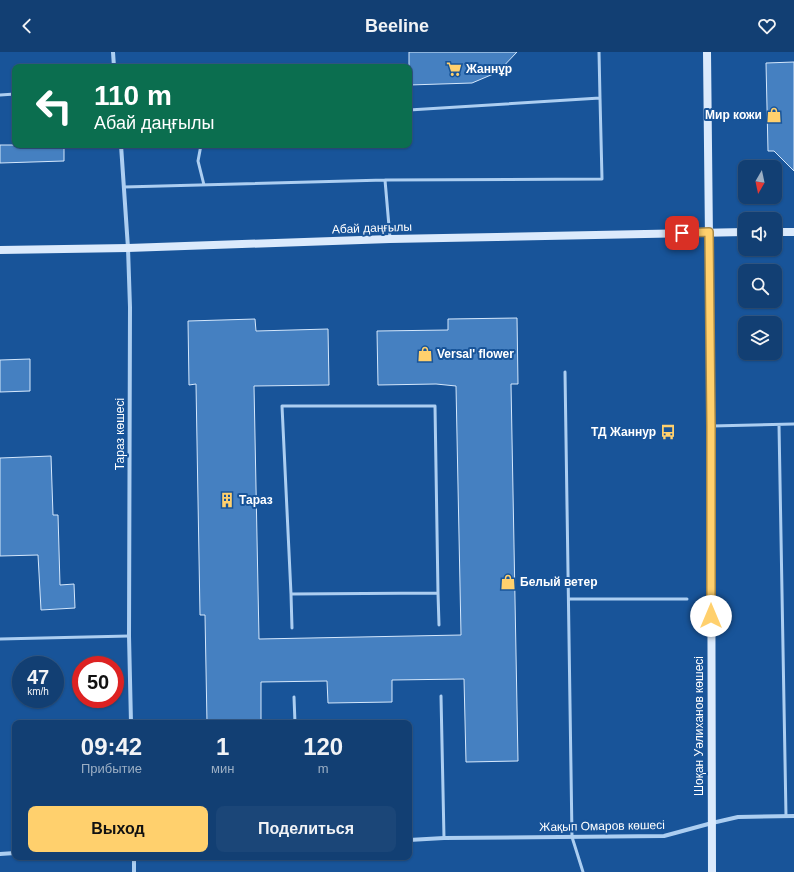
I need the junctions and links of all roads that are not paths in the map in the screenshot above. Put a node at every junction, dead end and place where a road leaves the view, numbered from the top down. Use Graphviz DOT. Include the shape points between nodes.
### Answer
graph roads {
  1 [pos="113,52"];
  2 [pos="599,52"];
  3 [pos="707,52"];
  4 [pos="114,64"];
  5 [pos="12,94"];
  6 [pos="0,95"];
  7 [pos="600,98"];
  8 [pos="412,110"];
  9 [pos="120,148"];
  10 [pos="200,148"];
  11 [pos="385,180"];
  12 [pos="204,185"];
  13 [pos="124,187"];
  14 [pos="709,232"];
  15 [pos="738,232"];
  16 [pos="782,232"];
  17 [pos="794,232"];
  18 [pos="390,239"];
  19 [pos="128,248"];
  20 [pos="0,250"];
  21 [pos="565,372"];
  22 [pos="779,424"];
  23 [pos="794,424"];
  24 [pos="711,426"];
  25 [pos="438,593"];
  26 [pos="291,594"];
  27 [pos="569,599"];
  28 [pos="688,599"];
  29 [pos="439,625"];
  30 [pos="292,628"];
  31 [pos="129,636"];
  32 [pos="0,639"];
  33 [pos="441,696"];
  34 [pos="294,697"];
  35 [pos="131,720"];
  36 [pos="295,720"];
  37 [pos="786,816"];
  38 [pos="794,816"];
  39 [pos="712,823"];
  40 [pos="572,837"];
  41 [pos="444,838"];
  42 [pos="412,840"];
  43 [pos="12,853"];
  44 [pos="0,854"];
  45 [pos="134,860"];
  46 [pos="134,872"];
  47 [pos="583,872"];
  48 [pos="712,872"];
  1 -- 4 [label="street"];
  2 -- 7 [label="lane"];
  3 -- 14 [label="main road, Шоқан Уәлиханов көшесі"];
  5 -- 6 [label="lane"];
  7 -- 8 [label="lane"];
  7 -- 11 [label="lane" via="602,179"];
  9 -- 13 [label="street, Тараз көшесі"];
  10 -- 12 [label="lane" via="198,161"];
  11 -- 12 [label="lane"];
  11 -- 18 [label="lane"];
  12 -- 13 [label="lane"];
  13 -- 19 [label="street, Тараз көшесі"];
  14 -- 15 [label="main road, Абай даңғылы"];
  14 -- 18 [label="main road, Абай даңғылы"];
  14 -- 24 [label="main road, Шоқан Уәлиханов көшесі"];
  16 -- 17 [label="main road"];
  18 -- 19 [label="main road, Абай даңғылы"];
  19 -- 20 [label="main road, Абай даңғылы"];
  19 -- 31 [label="street, Тараз көшесі"];
  21 -- 27 [label="lane"];
  22 -- 23 [label="lane"];
  22 -- 24 [label="lane"];
  22 -- 37 [label="lane"];
  24 -- 39 [label="main road, Шоқан Уәлиханов көшесі"];
  25 -- 26 [label="lane"];
  25 -- 26 [label="lane" via="435,406 282,406"];
  25 -- 29 [label="lane"];
  26 -- 30 [label="lane"];
  27 -- 28 [label="lane"];
  27 -- 40 [label="lane"];
  31 -- 32 [label="lane"];
  31 -- 35 [label="street, Тараз көшесі"];
  33 -- 41 [label="lane"];
  34 -- 36 [label="lane"];
  37 -- 38 [label="street, Жақып Омаров көшесі"];
  37 -- 39 [label="street, Жақып Омаров көшесі" via="738,817"];
  39 -- 40 [label="street, Жақып Омаров көшесі" via="664,836"];
  39 -- 48 [label="main road, Шоқан Уәлиханов көшесі"];
  40 -- 41 [label="street, Жақып Омаров көшесі"];
  40 -- 47 [label="lane"];
  41 -- 42 [label="street, Жақып Омаров көшесі"];
  43 -- 44 [label="street"];
  45 -- 46 [label="street"];
}
